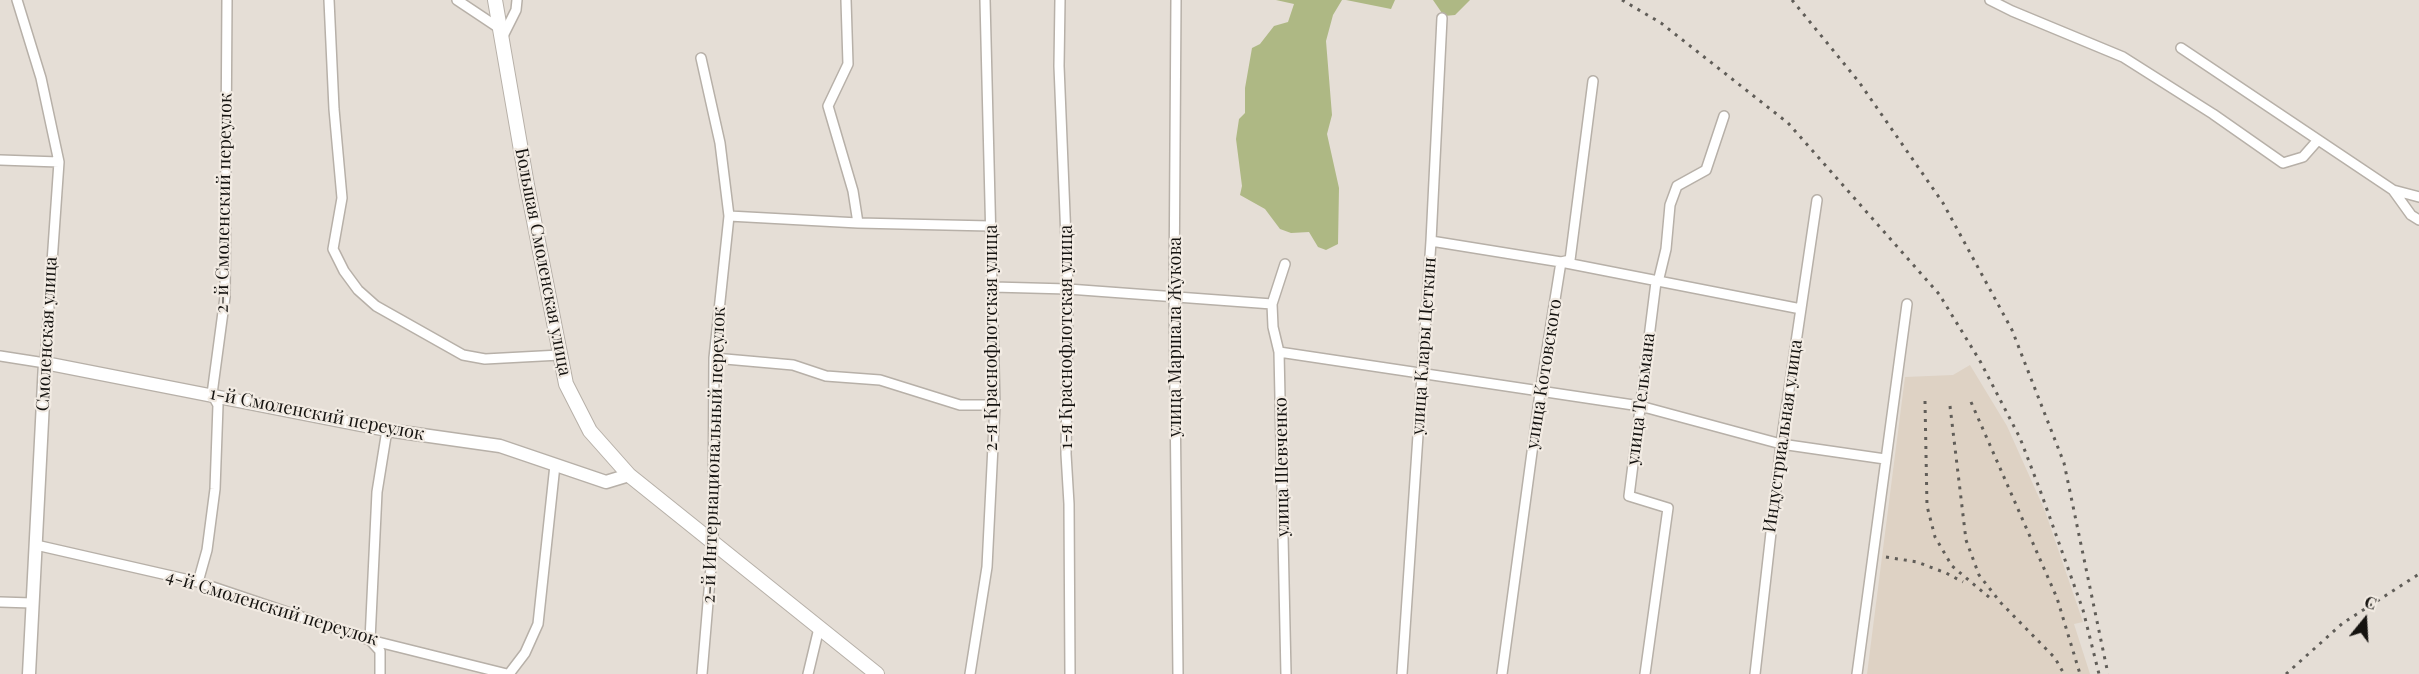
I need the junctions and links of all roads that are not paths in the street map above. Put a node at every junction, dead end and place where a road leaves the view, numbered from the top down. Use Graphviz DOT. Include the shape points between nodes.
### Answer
graph roads {
  1 [pos="17,0"];
  2 [pos="227,0"];
  3 [pos="329,0"];
  4 [pos="457,0"];
  5 [pos="495,0"];
  6 [pos="517,0"];
  7 [pos="846,0"];
  8 [pos="985,0"];
  9 [pos="1060,0"];
  10 [pos="1176,0"];
  11 [pos="1990,0"];
  12 [pos="1442,18"];
  13 [pos="501,33"];
  14 [pos="2181,48"];
  15 [pos="701,58"];
  16 [pos="1593,81"];
  17 [pos="1724,116"];
  18 [pos="2318,140"];
  19 [pos="0,160"];
  20 [pos="58,162"];
  21 [pos="2393,190"];
  22 [pos="2419,196"];
  23 [pos="1817,200"];
  24 [pos="729,216"];
  25 [pos="2419,220"];
  26 [pos="858,223"];
  27 [pos="990,226"];
  28 [pos="1431,241"];
  29 [pos="1561,261"];
  30 [pos="1285,264"];
  31 [pos="1656,282"];
  32 [pos="993,287"];
  33 [pos="1068,289"];
  34 [pos="1174,297"];
  35 [pos="1272,304"];
  36 [pos="1907,304"];
  37 [pos="1802,309"];
  38 [pos="1280,352"];
  39 [pos="560,355"];
  40 [pos="0,356"];
  41 [pos="714,358"];
  42 [pos="45,363"];
  43 [pos="1423,374"];
  44 [pos="1540,393"];
  45 [pos="212,394"];
  46 [pos="995,405"];
  47 [pos="1640,406"];
  48 [pos="387,430"];
  49 [pos="1781,444"];
  50 [pos="1885,459"];
  51 [pos="555,465"];
  52 [pos="629,475"];
  53 [pos="713,543"];
  54 [pos="36,545"];
  55 [pos="198,582"];
  56 [pos="0,602"];
  57 [pos="32,603"];
  58 [pos="819,628"];
  59 [pos="370,640"];
  60 [pos="29,674"];
  61 [pos="380,674"];
  62 [pos="508,674"];
  63 [pos="702,674"];
  64 [pos="808,674"];
  65 [pos="877,674"];
  66 [pos="970,674"];
  67 [pos="1070,674"];
  68 [pos="1178,674"];
  69 [pos="1286,674"];
  70 [pos="1402,674"];
  71 [pos="1502,674"];
  72 [pos="1645,674"];
  73 [pos="1755,674"];
  74 [pos="1857,674"];
  1 -- 20 [label="street, Смоленская улица" via="46,98"];
  2 -- 45 [label="street, 2-й Смоленский переулок" via="225,297"];
  3 -- 39 [label="street" via="342,198 333,249 344,271 376,306 463,355 485,359"];
  4 -- 13 [label="street"];
  5 -- 13 [label="main road, Большая Смоленская улица"];
  6 -- 13 [label="street" via="516,10"];
  7 -- 26 [label="street" via="848,64 828,106"];
  8 -- 27 [label="street, 2-я Краснофлотская улица"];
  9 -- 33 [label="street, 1-я Краснофлотская улица"];
  10 -- 34 [label="street, улица Маршала Жукова"];
  11 -- 18 [label="street" via="2123,57 2283,163 2303,157"];
  12 -- 28 [label="street, улица Клары Цеткин"];
  13 -- 39 [label="main road, Большая Смоленская улица"];
  14 -- 18 [label="street"];
  15 -- 24 [label="street, 2-й Интернациональный переулок" via="720,143"];
  16 -- 29 [label="street, улица Котовского" via="1570,260"];
  17 -- 31 [label="street, улица Тельмана" via="1706,170 1677,186"];
  18 -- 21 [label="street"];
  19 -- 20 [label="street"];
  20 -- 42 [label="street, Смоленская улица"];
  21 -- 22 [label="street"];
  21 -- 25 [label="street"];
  23 -- 37 [label="street, Индустриальная улица"];
  24 -- 26 [label="street"];
  24 -- 41 [label="street, 2-й Интернациональный переулок"];
  26 -- 27 [label="street"];
  27 -- 32 [label="street, 2-я Краснофлотская улица"];
  28 -- 29 [label="street"];
  28 -- 43 [label="street, улица Клары Цеткин"];
  29 -- 31 [label="street"];
  29 -- 44 [label="street, улица Котовского"];
  30 -- 35 [label="street, улица Шевченко"];
  31 -- 37 [label="street"];
  31 -- 47 [label="street, улица Тельмана"];
  32 -- 33 [label="street"];
  32 -- 46 [label="street, 2-я Краснофлотская улица"];
  33 -- 34 [label="street"];
  33 -- 67 [label="street, 1-я Краснофлотская улица"];
  34 -- 35 [label="street"];
  34 -- 68 [label="street, улица Маршала Жукова"];
  35 -- 38 [label="street, улица Шевченко"];
  36 -- 50 [label="street"];
  37 -- 49 [label="street, Индустриальная улица"];
  38 -- 43 [label="street"];
  38 -- 69 [label="street, улица Шевченко"];
  39 -- 52 [label="main road, Большая Смоленская улица" via="566,384 590,431"];
  40 -- 42 [label="street, 1-й Смоленский переулок"];
  41 -- 46 [label="street" via="794,365 826,376 880,380 960,405"];
  41 -- 53 [label="street, 2-й Интернациональный переулок"];
  42 -- 45 [label="street, 1-й Смоленский переулок"];
  42 -- 54 [label="street, Смоленская улица"];
  43 -- 44 [label="street"];
  43 -- 70 [label="street, улица Клары Цеткин"];
  44 -- 47 [label="street"];
  44 -- 71 [label="street, улица Котовского"];
  45 -- 48 [label="street, 1-й Смоленский переулок"];
  45 -- 55 [label="street, 2-й Смоленский переулок" via="218,405 215,489 207,550"];
  46 -- 66 [label="street, 2-я Краснофлотская улица" via="987,567"];
  47 -- 49 [label="street"];
  47 -- 72 [label="street, улица Тельмана" via="1629,496 1668,508"];
  48 -- 51 [label="street, 1-й Смоленский переулок" via="500,446"];
  48 -- 59 [label="street" via="377,492"];
  49 -- 50 [label="street"];
  49 -- 73 [label="street, Индустриальная улица"];
  50 -- 74 [label="street"];
  51 -- 52 [label="street, 1-й Смоленский переулок" via="606,482"];
  51 -- 62 [label="street" via="538,624 525,653"];
  52 -- 53 [label="main road, Большая Смоленская улица"];
  53 -- 58 [label="main road, Большая Смоленская улица"];
  53 -- 63 [label="street, 2-й Интернациональный переулок"];
  54 -- 55 [label="street, 4-й Смоленский переулок"];
  54 -- 57 [label="street, Смоленская улица"];
  55 -- 59 [label="street, 4-й Смоленский переулок"];
  56 -- 57 [label="street"];
  57 -- 60 [label="street, Смоленская улица"];
  58 -- 64 [label="street"];
  58 -- 65 [label="main road, Большая Смоленская улица"];
  59 -- 61 [label="street" via="380,651"];
  59 -- 62 [label="street, 4-й Смоленский переулок"];
}
